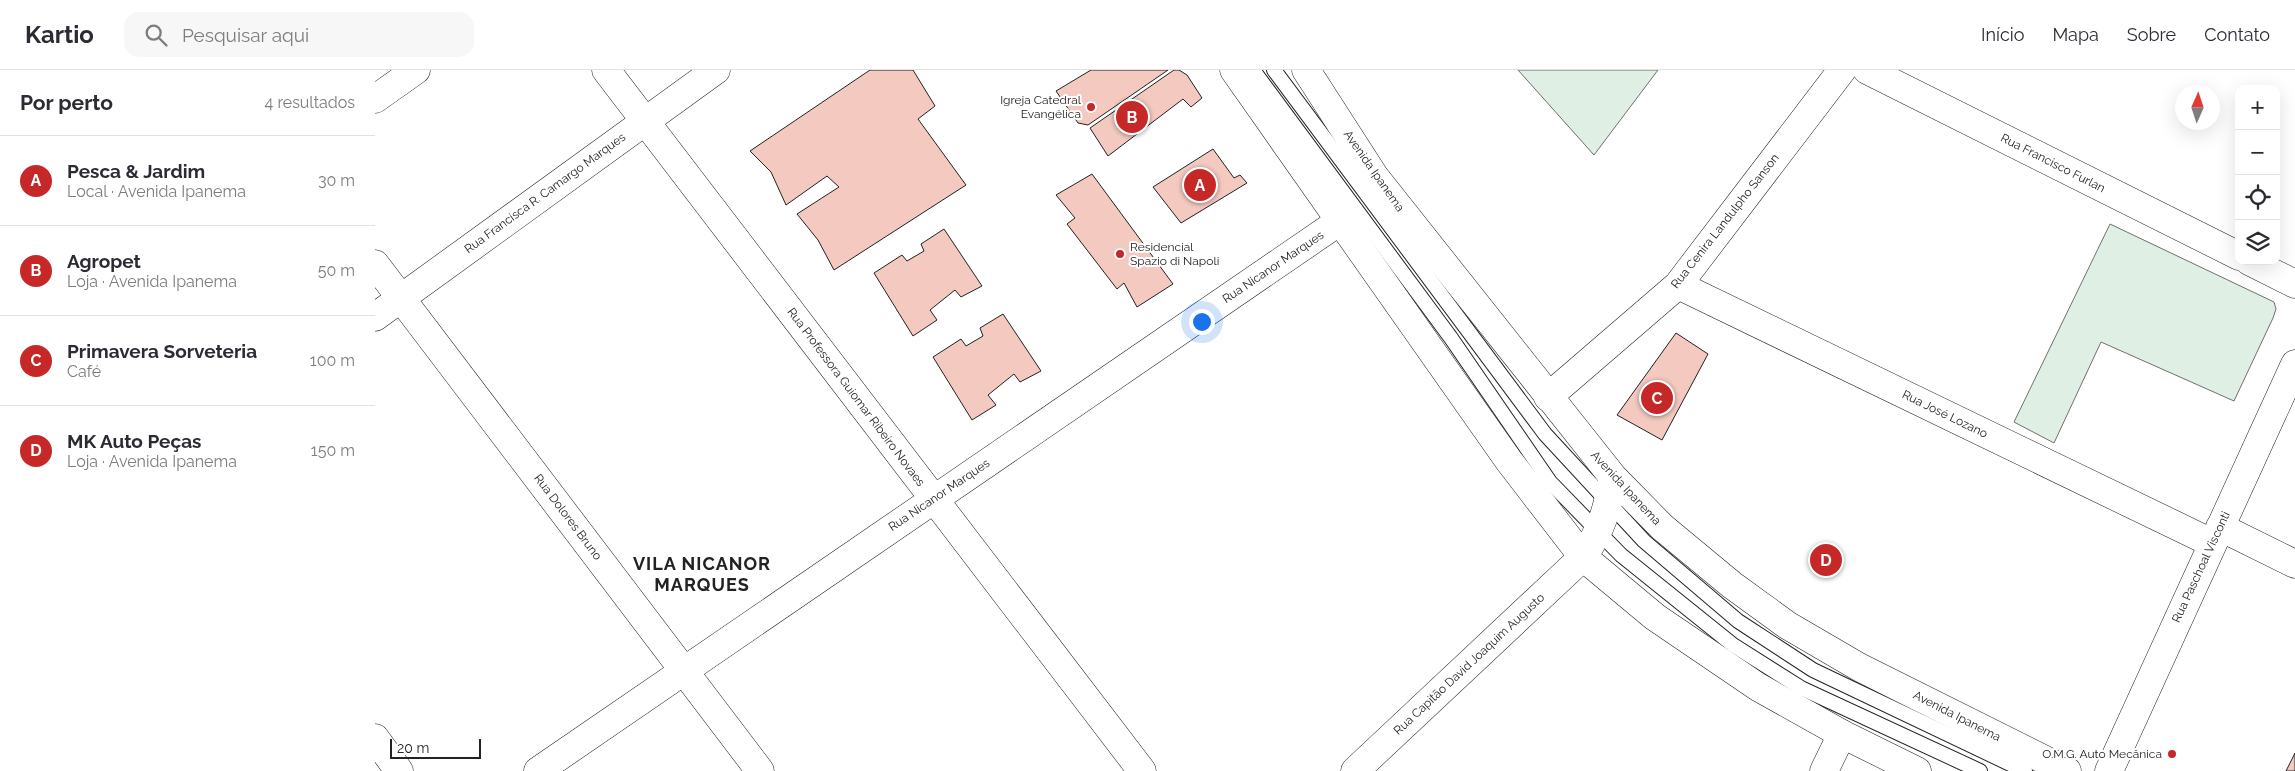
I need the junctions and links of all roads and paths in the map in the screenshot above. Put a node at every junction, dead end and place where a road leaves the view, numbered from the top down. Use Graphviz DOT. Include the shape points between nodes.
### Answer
graph roads {
  1 [pos="416,70"];
  2 [pos="606,70"];
  3 [pos="716,70"];
  4 [pos="1234,70"];
  5 [pos="1253,70"];
  6 [pos="1274,70"];
  7 [pos="1306,70"];
  8 [pos="1842,70"];
  9 [pos="1867,70"];
  10 [pos="375,99"];
  11 [pos="645,121"];
  12 [pos="1341,221"];
  13 [pos="2235,254"];
  14 [pos="375,264"];
  15 [pos="2257,265"];
  16 [pos="2295,284"];
  17 [pos="1678,285"];
  18 [pos="401,298"];
  19 [pos="375,317"];
  20 [pos="2295,364"];
  21 [pos="1548,397"];
  22 [pos="1613,477"];
  23 [pos="933,499"];
  24 [pos="1608,504"];
  25 [pos="1599,532"];
  26 [pos="2216,535"];
  27 [pos="1583,557"];
  28 [pos="2295,564"];
  29 [pos="685,669"];
  30 [pos="1842,734"];
  31 [pos="375,738"];
  32 [pos="399,771"];
  33 [pos="538,771"];
  34 [pos="760,771"];
  35 [pos="1142,771"];
  36 [pos="1355,771"];
  37 [pos="1824,771"];
  38 [pos="1917,771"];
  39 [pos="1980,771"];
  40 [pos="2025,771"];
  41 [pos="2067,771"];
  42 [pos="2109,771"];
  1 -- 10 [label="street"];
  2 -- 11 [label="street, Rua Professora Guiomar Ribeiro Novaes"];
  3 -- 11 [label="street, Rua Francisca R. Camargo Marques"];
  4 -- 12 [label="street"];
  5 -- 25 [label="lane" via="1451,338 1550,482"];
  6 -- 24 [label="lane" via="1545,434"];
  7 -- 21 [label="street, Avenida Ipanema" via="1375,177"];
  8 -- 17 [label="street, Rua Cenira Landulpho Sanson"];
  9 -- 13 [label="street, Rua Francisco Furlan"];
  11 -- 18 [label="street, Rua Francisca R. Camargo Marques"];
  11 -- 23 [label="street, Rua Professora Guiomar Ribeiro Novaes"];
  12 -- 23 [label="street, Rua Nicanor Marques"];
  12 -- 27 [label="street" via="1509,461"];
  14 -- 18 [label="street, Rua Dolores Bruno"];
  15 -- 16 [label="street"];
  17 -- 21 [label="street, Rua Cenira Landulpho Sanson"];
  17 -- 26 [label="street, Rua José Lozano"];
  18 -- 19 [label="street, Rua Francisca R. Camargo Marques"];
  18 -- 29 [label="street, Rua Dolores Bruno"];
  20 -- 26 [label="street, Rua Paschoal Visconti"];
  21 -- 22 [label="street, Avenida Ipanema"];
  22 -- 24 [label="street, Rua Capitão David Joaquim Augusto"];
  22 -- 41 [label="street, Avenida Ipanema" via="1662,527 1787,625 1859,667"];
  23 -- 29 [label="street, Rua Nicanor Marques"];
  23 -- 35 [label="street, Rua Professora Guiomar Ribeiro Novaes"];
  24 -- 25 [label="street, Rua Capitão David Joaquim Augusto"];
  24 -- 40 [label="lane" via="1644,541 1738,621 1813,670"];
  25 -- 27 [label="street, Rua Capitão David Joaquim Augusto"];
  25 -- 39 [label="lane" via="1621,555 1733,645 1801,688"];
  26 -- 28 [label="street, Rua José Lozano"];
  26 -- 42 [label="street, Rua Paschoal Visconti"];
  27 -- 30 [label="street" via="1655,617 1758,687"];
  27 -- 36 [label="street, Rua Capitão David Joaquim Augusto"];
  29 -- 33 [label="street, Rua Nicanor Marques"];
  29 -- 34 [label="street, Rua Dolores Bruno"];
  30 -- 37 [label="street"];
  30 -- 38 [label="street"];
  31 -- 32 [label="street"];
}
